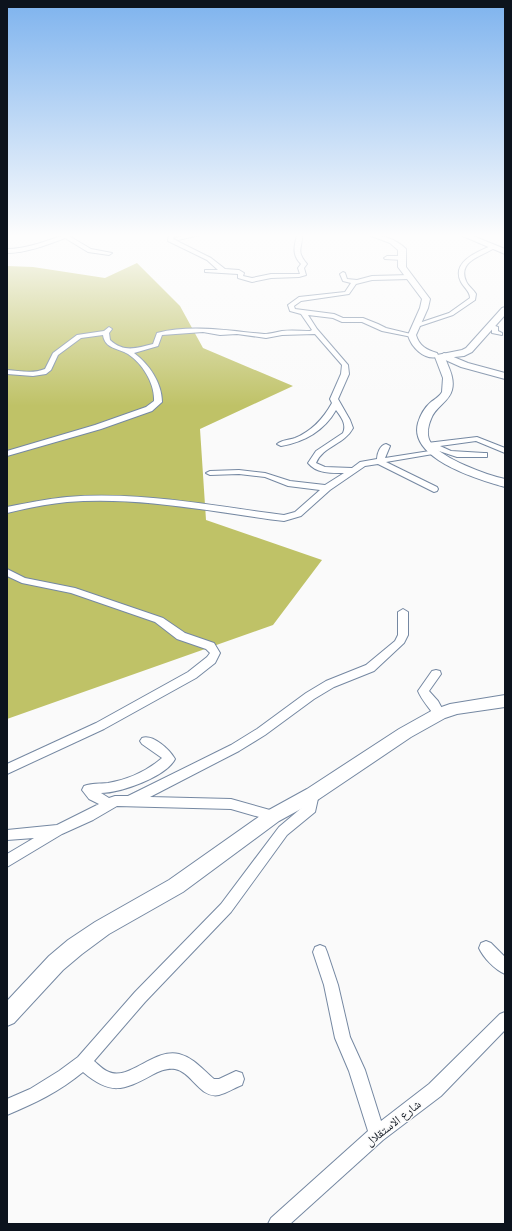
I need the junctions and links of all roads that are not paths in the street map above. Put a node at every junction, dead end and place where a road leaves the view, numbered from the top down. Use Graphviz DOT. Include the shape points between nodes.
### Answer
graph roads {
  1 [pos="349,291"];
  2 [pos="421,291"];
  3 [pos="472,291"];
  4 [pos="505,310"];
  5 [pos="303,312"];
  6 [pos="418,325"];
  7 [pos="490,326"];
  8 [pos="315,330"];
  9 [pos="500,334"];
  10 [pos="413,339"];
  11 [pos="129,352"];
  12 [pos="441,355"];
  13 [pos="7,372"];
  14 [pos="505,376"];
  15 [pos="335,404"];
  16 [pos="281,444"];
  17 [pos="386,446"];
  18 [pos="431,447"];
  19 [pos="505,451"];
  20 [pos="7,454"];
  21 [pos="484,455"];
  22 [pos="380,460"];
  23 [pos="352,470"];
  24 [pos="210,473"];
  25 [pos="505,483"];
  26 [pos="327,488"];
  27 [pos="434,489"];
  28 [pos="7,510"];
  29 [pos="7,572"];
  30 [pos="403,612"];
  31 [pos="436,674"];
  32 [pos="505,701"];
  33 [pos="439,714"];
  34 [pos="146,742"];
  35 [pos="7,769"];
  36 [pos="313,794"];
  37 [pos="130,801"];
  38 [pos="109,804"];
  39 [pos="273,816"];
  40 [pos="58,830"];
  41 [pos="7,835"];
  42 [pos="7,861"];
  43 [pos="486,948"];
  44 [pos="320,952"];
  45 [pos="505,967"];
  46 [pos="7,1016"];
  47 [pos="505,1019"];
  48 [pos="83,1062"];
  49 [pos="236,1079"];
  50 [pos="7,1107"];
  51 [pos="377,1134"];
  52 [pos="277,1224"];
  1 -- 5 [label="street" via="299,299 291,305 292,310"];
  2 -- 6 [label="street" via="426,299"];
  3 -- 6 [label="street" via="473,299 451,314"];
  4 -- 7 [label="main road"];
  5 -- 8 [label="street"];
  5 -- 10 [label="street" via="334,316 342,320 363,320"];
  6 -- 10 [label="street"];
  7 -- 9 [label="street" via="496,328 494,332"];
  7 -- 12 [label="main road" via="464,353"];
  8 -- 11 [label="street" via="312,333 266,336 203,330 168,332 159,334 156,345"];
  8 -- 15 [label="street" via="345,365 345,374 334,399"];
  10 -- 12 [label="street" via="421,349"];
  11 -- 13 [label="street" via="110,345 106,340 107,331 79,336 55,354 48,370 44,372"];
  11 -- 20 [label="street" via="154,381 159,398 155,406 86,431"];
  12 -- 14 [label="street" via="457,363"];
  12 -- 18 [label="main road" via="448,378 447,391 424,421 422,432 424,440"];
  15 -- 16 [label="street" via="331,414 314,430 294,442"];
  15 -- 23 [label="street" via="348,422 348,431 322,449 312,463 320,469"];
  17 -- 22 [label="street"];
  18 -- 19 [label="street" via="478,439"];
  18 -- 21 [label="street" via="443,452"];
  18 -- 22 [label="street"];
  18 -- 25 [label="main road" via="482,477"];
  22 -- 23 [label="street"];
  22 -- 27 [label="street" via="381,463"];
  23 -- 26 [label="street"];
  24 -- 26 [label="street" via="239,472 265,475 288,483"];
  26 -- 28 [label="street" via="298,514 284,518 188,504 121,500 76,499"];
  29 -- 35 [label="street" via="22,580 72,590 159,620 181,636 210,646 215,653 203,667 179,682 100,726"];
  30 -- 37 [label="street" via="403,636 399,643 370,668 330,684 235,748"];
  31 -- 33 [label="street" via="423,691"];
  32 -- 33 [label="main road" via="456,708"];
  33 -- 36 [label="main road" via="405,733"];
  34 -- 38 [label="street" via="163,752 169,759 138,779 88,790"];
  36 -- 39 [label="main road"];
  36 -- 48 [label="street" via="311,808 282,831 226,908 140,997"];
  37 -- 38 [label="street" via="115,801"];
  37 -- 39 [label="street" via="231,804"];
  38 -- 40 [label="street"];
  39 -- 46 [label="main road" via="176,886 102,928 75,947 56,963"];
  40 -- 41 [label="street"];
  40 -- 42 [label="street"];
  43 -- 45 [label="street"];
  44 -- 51 [label="street" via="343,1038 357,1070"];
  47 -- 51 [label="street, شارع الاستقلال" via="434,1090"];
  48 -- 49 [label="street" via="105,1079 113,1081 123,1081 153,1066 173,1060 187,1064 213,1087"];
  48 -- 50 [label="street" via="42,1091"];
  51 -- 52 [label="street, شارع الاستقلال"];
}
